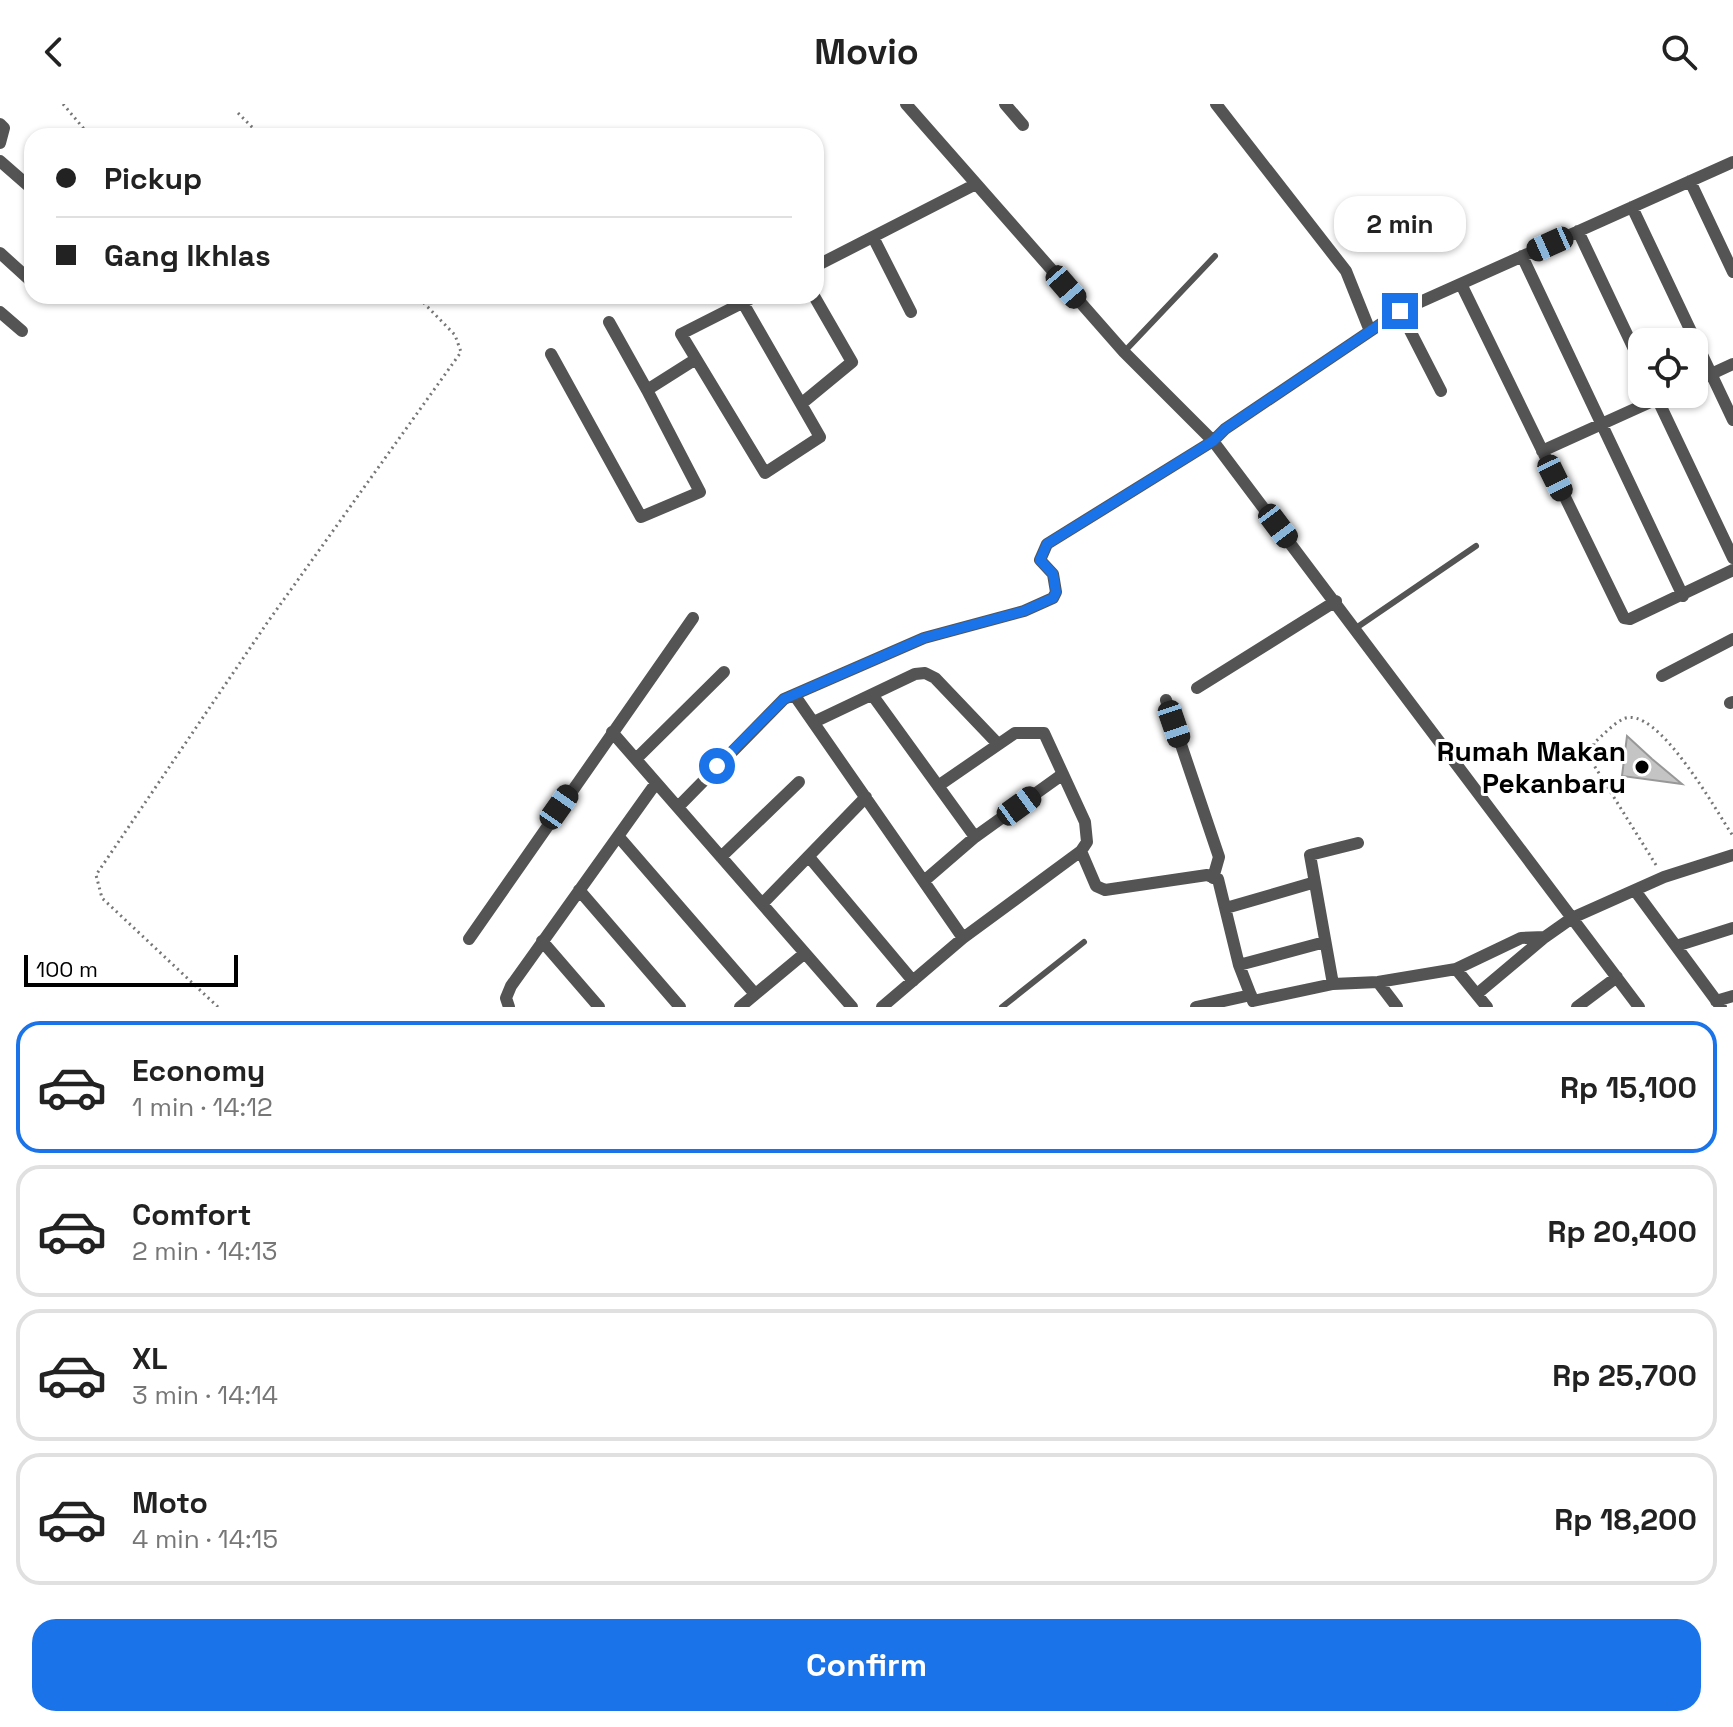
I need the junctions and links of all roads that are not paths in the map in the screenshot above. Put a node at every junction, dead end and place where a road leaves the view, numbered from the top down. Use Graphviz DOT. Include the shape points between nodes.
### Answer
graph roads {
  1 [pos="906,104"];
  2 [pos="1005,104"];
  3 [pos="1216,104"];
  4 [pos="0,124"];
  5 [pos="1023,125"];
  6 [pos="0,143"];
  7 [pos="0,161"];
  8 [pos="1733,162"];
  9 [pos="1690,181"];
  10 [pos="24,182"];
  11 [pos="976,184"];
  12 [pos="1632,207"];
  13 [pos="1578,231"];
  14 [pos="874,239"];
  15 [pos="0,253"];
  16 [pos="1215,256"];
  17 [pos="1522,256"];
  18 [pos="824,262"];
  19 [pos="1733,272"];
  20 [pos="24,275"];
  21 [pos="1461,284"];
  22 [pos="741,304"];
  23 [pos="744,304"];
  24 [pos="819,304"];
  25 [pos="1400,311"];
  26 [pos="0,312"];
  27 [pos="911,312"];
  28 [pos="609,322"];
  29 [pos="22,331"];
  30 [pos="1370,331"];
  31 [pos="1628,336"];
  32 [pos="1124,352"];
  33 [pos="551,354"];
  34 [pos="696,359"];
  35 [pos="1733,364"];
  36 [pos="1712,374"];
  37 [pos="1708,376"];
  38 [pos="647,390"];
  39 [pos="1441,391"];
  40 [pos="801,404"];
  41 [pos="1635,408"];
  42 [pos="1665,408"];
  43 [pos="1733,420"];
  44 [pos="1601,424"];
  45 [pos="1213,441"];
  46 [pos="1542,451"];
  47 [pos="1476,546"];
  48 [pos="1733,558"];
  49 [pos="1733,570"];
  50 [pos="1683,596"];
  51 [pos="1336,601"];
  52 [pos="693,618"];
  53 [pos="1356,628"];
  54 [pos="1733,639"];
  55 [pos="724,672"];
  56 [pos="1662,676"];
  57 [pos="1197,688"];
  58 [pos="795,696"];
  59 [pos="873,696"];
  60 [pos="1166,700"];
  61 [pos="814,722"];
  62 [pos="612,732"];
  63 [pos="997,743"];
  64 [pos="636,759"];
  65 [pos="1063,774"];
  66 [pos="799,782"];
  67 [pos="656,783"];
  68 [pos="938,786"];
  69 [pos="866,797"];
  70 [pos="678,807"];
  71 [pos="618,836"];
  72 [pos="975,837"];
  73 [pos="1358,843"];
  74 [pos="1081,851"];
  75 [pos="1733,855"];
  76 [pos="721,857"];
  77 [pos="809,857"];
  78 [pos="1213,878"];
  79 [pos="924,881"];
  80 [pos="1312,883"];
  81 [pos="579,890"];
  82 [pos="1636,892"];
  83 [pos="762,904"];
  84 [pos="1226,908"];
  85 [pos="1572,918"];
  86 [pos="1733,928"];
  87 [pos="1545,937"];
  88 [pos="963,938"];
  89 [pos="469,939"];
  90 [pos="542,941"];
  91 [pos="1084,942"];
  92 [pos="1325,942"];
  93 [pos="1676,946"];
  94 [pos="805,953"];
  95 [pos="1239,965"];
  96 [pos="1456,969"];
  97 [pos="1617,977"];
  98 [pos="913,981"];
  99 [pos="1378,982"];
  100 [pos="1333,984"];
  101 [pos="755,994"];
  102 [pos="1477,994"];
  103 [pos="1733,996"];
  104 [pos="1253,1001"];
  105 [pos="1719,1004"];
  106 [pos="509,1007"];
  107 [pos="599,1007"];
  108 [pos="680,1007"];
  109 [pos="740,1007"];
  110 [pos="851,1007"];
  111 [pos="882,1007"];
  112 [pos="1002,1007"];
  113 [pos="1196,1007"];
  114 [pos="1397,1007"];
  115 [pos="1487,1007"];
  116 [pos="1577,1007"];
  117 [pos="1639,1007"];
  1 -- 11 [label="street"];
  2 -- 5 [label="street"];
  3 -- 30 [label="street" via="1346,271"];
  4 -- 6 [label="street"];
  7 -- 10 [label="street"];
  8 -- 9 [label="street"];
  9 -- 12 [label="street"];
  9 -- 19 [label="street"];
  11 -- 14 [label="street"];
  11 -- 32 [label="street"];
  12 -- 13 [label="street"];
  12 -- 36 [label="street"];
  13 -- 17 [label="street"];
  13 -- 31 [label="street"];
  14 -- 18 [label="street"];
  14 -- 27 [label="street"];
  15 -- 20 [label="street"];
  16 -- 32 [label="lane"];
  17 -- 21 [label="street"];
  17 -- 44 [label="street"];
  21 -- 25 [label="street"];
  21 -- 46 [label="street"];
  22 -- 34 [label="street" via="681,334"];
  23 -- 40 [label="street"];
  24 -- 40 [label="street" via="852,362"];
  25 -- 30 [label="street"];
  25 -- 39 [label="street"];
  26 -- 29 [label="street"];
  28 -- 38 [label="street"];
  30 -- 45 [label="street"];
  32 -- 45 [label="street"];
  33 -- 38 [label="street" via="641,517 700,492"];
  34 -- 38 [label="street"];
  34 -- 40 [label="street" via="765,473 820,437"];
  35 -- 36 [label="street"];
  36 -- 37 [label="street"];
  36 -- 43 [label="street"];
  41 -- 44 [label="street"];
  42 -- 48 [label="street"];
  44 -- 46 [label="street"];
  44 -- 50 [label="street"];
  45 -- 51 [label="street"];
  45 -- 58 [label="street" via="1047,544 1040,560 1053,574 1053,598 924,638"];
  46 -- 50 [label="street" via="1624,618"];
  47 -- 53 [label="lane"];
  49 -- 50 [label="street"];
  51 -- 53 [label="street"];
  51 -- 57 [label="street"];
  52 -- 62 [label="street"];
  53 -- 85 [label="street"];
  54 -- 56 [label="street"];
  55 -- 64 [label="street"];
  58 -- 61 [label="street"];
  58 -- 70 [label="street" via="769,712"];
  59 -- 61 [label="street"];
  59 -- 63 [label="street" via="925,673"];
  59 -- 68 [label="street"];
  60 -- 78 [label="street" via="1219,857"];
  61 -- 69 [label="street"];
  62 -- 64 [label="street"];
  62 -- 89 [label="street"];
  63 -- 65 [label="street" via="1015,733 1044,733"];
  63 -- 68 [label="street"];
  64 -- 67 [label="street"];
  65 -- 72 [label="street"];
  65 -- 74 [label="street" via="1085,822 1087,842"];
  66 -- 76 [label="street"];
  67 -- 70 [label="street"];
  67 -- 71 [label="street"];
  68 -- 72 [label="street"];
  69 -- 77 [label="street"];
  69 -- 79 [label="street"];
  70 -- 76 [label="street"];
  71 -- 81 [label="street"];
  71 -- 101 [label="street"];
  72 -- 79 [label="street"];
  73 -- 80 [label="street" via="1310,855"];
  74 -- 78 [label="street" via="1096,886 1105,890"];
  74 -- 88 [label="street"];
  75 -- 82 [label="street" via="1664,877"];
  76 -- 83 [label="street"];
  77 -- 83 [label="street"];
  77 -- 98 [label="street"];
  78 -- 84 [label="street" via="1218,879"];
  79 -- 88 [label="street"];
  80 -- 84 [label="street"];
  80 -- 92 [label="street"];
  81 -- 90 [label="street"];
  81 -- 108 [label="street"];
  82 -- 85 [label="street"];
  82 -- 93 [label="street"];
  83 -- 94 [label="street"];
  84 -- 95 [label="street"];
  85 -- 87 [label="street"];
  85 -- 97 [label="street"];
  86 -- 93 [label="street"];
  87 -- 96 [label="street" via="1521,938"];
  87 -- 102 [label="street"];
  88 -- 98 [label="street"];
  90 -- 106 [label="street" via="511,986"];
  90 -- 107 [label="street"];
  91 -- 112 [label="lane"];
  92 -- 95 [label="street"];
  92 -- 100 [label="street"];
  93 -- 105 [label="street"];
  94 -- 101 [label="street"];
  94 -- 110 [label="street"];
  95 -- 104 [label="street"];
  96 -- 99 [label="street"];
  96 -- 102 [label="street"];
  97 -- 116 [label="street"];
  97 -- 117 [label="street"];
  98 -- 111 [label="street"];
  99 -- 100 [label="street"];
  99 -- 114 [label="street"];
  100 -- 104 [label="street"];
  101 -- 109 [label="street"];
  102 -- 115 [label="street"];
  103 -- 105 [label="street"];
  104 -- 113 [label="street"];
}
